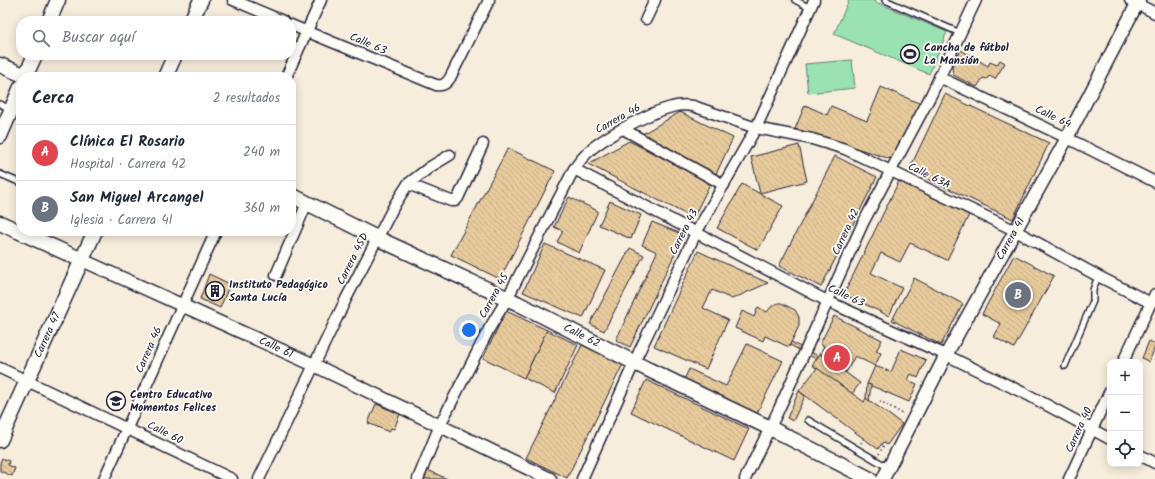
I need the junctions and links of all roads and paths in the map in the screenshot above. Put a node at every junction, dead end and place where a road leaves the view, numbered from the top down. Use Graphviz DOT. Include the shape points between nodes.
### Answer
graph roads {
  1 [pos="58,0"];
  2 [pos="200,0"];
  3 [pos="233,0"];
  4 [pos="321,0"];
  5 [pos="489,0"];
  6 [pos="655,0"];
  7 [pos="796,0"];
  8 [pos="885,0"];
  9 [pos="976,0"];
  10 [pos="1136,1"];
  11 [pos="812,4"];
  12 [pos="1155,13"];
  13 [pos="51,16"];
  14 [pos="193,16"];
  15 [pos="270,16"];
  16 [pos="646,19"];
  17 [pos="296,27"];
  18 [pos="307,31"];
  19 [pos="960,33"];
  20 [pos="296,55"];
  21 [pos="33,60"];
  22 [pos="174,60"];
  23 [pos="294,60"];
  24 [pos="0,65"];
  25 [pos="28,72"];
  26 [pos="168,72"];
  27 [pos="288,72"];
  28 [pos="16,74"];
  29 [pos="939,77"];
  30 [pos="16,92"];
  31 [pos="683,105"];
  32 [pos="6,107"];
  33 [pos="756,128"];
  34 [pos="623,129"];
  35 [pos="0,136"];
  36 [pos="1067,138"];
  37 [pos="484,144"];
  38 [pos="450,155"];
  39 [pos="574,169"];
  40 [pos="890,171"];
  41 [pos="0,174"];
  42 [pos="16,181"];
  43 [pos="1155,182"];
  44 [pos="408,184"];
  45 [pos="724,185"];
  46 [pos="296,198"];
  47 [pos="307,203"];
  48 [pos="0,223"];
  49 [pos="296,229"];
  50 [pos="16,230"];
  51 [pos="1016,231"];
  52 [pos="696,233"];
  53 [pos="29,236"];
  54 [pos="93,236"];
  55 [pos="214,236"];
  56 [pos="293,236"];
  57 [pos="377,238"];
  58 [pos="82,260"];
  59 [pos="276,275"];
  60 [pos="1098,276"];
  61 [pos="1153,298"];
  62 [pos="507,299"];
  63 [pos="827,301"];
  64 [pos="183,305"];
  65 [pos="946,355"];
  66 [pos="1124,359"];
  67 [pos="635,362"];
  68 [pos="314,365"];
  69 [pos="1065,366"];
  70 [pos="0,368"];
  71 [pos="27,380"];
  72 [pos="1108,395"];
  73 [pos="880,402"];
  74 [pos="904,414"];
  75 [pos="808,420"];
  76 [pos="440,425"];
  77 [pos="127,428"];
  78 [pos="770,428"];
  79 [pos="1092,429"];
  80 [pos="1107,437"];
  81 [pos="0,440"];
  82 [pos="885,443"];
  83 [pos="1143,457"];
  84 [pos="876,460"];
  85 [pos="1155,463"];
  86 [pos="889,468"];
  87 [pos="104,479"];
  88 [pos="232,479"];
  89 [pos="259,479"];
  90 [pos="418,479"];
  91 [pos="550,479"];
  92 [pos="582,479"];
  93 [pos="745,479"];
  94 [pos="870,479"];
  95 [pos="882,479"];
  96 [pos="1069,479"];
  1 -- 13 [label="main road"];
  2 -- 14 [label="main road"];
  3 -- 15 [label="street"];
  4 -- 18 [label="street"];
  5 -- 18 [label="street, Calle 63" via="450,78 440,86"];
  6 -- 16 [label="street"];
  7 -- 11 [label="lane"];
  8 -- 19 [label="lane"];
  9 -- 19 [label="street, Carrera 42"];
  10 -- 12 [label="street"];
  10 -- 36 [label="street, Carrera 41"];
  11 -- 33 [label="street, Carrera 43"];
  17 -- 18 [label="street, Calle 63"];
  18 -- 20 [label="street"];
  19 -- 29 [label="street, Carrera 42"];
  21 -- 25 [label="main road"];
  22 -- 26 [label="main road"];
  23 -- 27 [label="street"];
  24 -- 28 [label="main road"];
  29 -- 36 [label="street, Calle 64"];
  29 -- 40 [label="street, Carrera 42"];
  30 -- 32 [label="main road"];
  31 -- 33 [label="street, Calle 63A" via="693,106"];
  31 -- 34 [label="street, Carrera 46" via="662,110"];
  32 -- 35 [label="main road"];
  33 -- 40 [label="street, Calle 63A" via="812,139 845,149"];
  33 -- 45 [label="street, Carrera 43"];
  34 -- 39 [label="street, Carrera 46" via="588,152"];
  34 -- 45 [label="street"];
  36 -- 43 [label="street, Calle 64"];
  36 -- 51 [label="street, Carrera 41"];
  37 -- 44 [label="street" via="455,201"];
  38 -- 44 [label="street, Carrera 45D"];
  39 -- 52 [label="street, Calle 63"];
  39 -- 62 [label="street, Carrera 45"];
  40 -- 51 [label="street, Calle 63A"];
  40 -- 63 [label="street, Carrera 42"];
  41 -- 42 [label="lane"];
  44 -- 57 [label="street, Carrera 45D"];
  45 -- 52 [label="street, Carrera 43"];
  46 -- 47 [label="main road, Calle 62"];
  47 -- 49 [label="street"];
  47 -- 57 [label="main road, Calle 62"];
  48 -- 50 [label="main road, Calle 61"];
  51 -- 60 [label="street, Calle 63A"];
  51 -- 65 [label="street, Carrera 41"];
  52 -- 63 [label="street, Calle 63"];
  52 -- 67 [label="street, Carrera 43"];
  53 -- 58 [label="main road, Calle 61"];
  54 -- 58 [label="main road, Carrera 47"];
  55 -- 64 [label="street, Carrera 46"];
  56 -- 59 [label="street"];
  57 -- 62 [label="main road, Calle 62"];
  57 -- 68 [label="street, Carrera 45D"];
  58 -- 64 [label="street, Calle 61"];
  58 -- 71 [label="main road, Carrera 47"];
  60 -- 61 [label="street, Calle 63A"];
  60 -- 69 [label="lane" via="1093,301"];
  61 -- 66 [label="street"];
  62 -- 67 [label="main road, Calle 62"];
  62 -- 76 [label="street, Carrera 45"];
  63 -- 65 [label="street, Calle 63"];
  63 -- 78 [label="street, Carrera 42"];
  64 -- 68 [label="street, Calle 61"];
  64 -- 77 [label="street, Carrera 46"];
  65 -- 79 [label="street, Calle 63"];
  65 -- 86 [label="street, Carrera 41"];
  67 -- 78 [label="main road, Calle 62"];
  67 -- 92 [label="street, Carrera 43"];
  68 -- 76 [label="street, Calle 61"];
  68 -- 89 [label="street, Carrera 45D"];
  70 -- 71 [label="street, Calle 60"];
  71 -- 77 [label="street, Calle 60"];
  71 -- 81 [label="main road, Carrera 47"];
  72 -- 79 [label="street, Carrera 40"];
  73 -- 74 [label="path"];
  75 -- 84 [label="lane"];
  76 -- 90 [label="street, Carrera 45"];
  76 -- 91 [label="street, Calle 61"];
  77 -- 87 [label="street, Carrera 46"];
  77 -- 88 [label="street, Calle 60"];
  78 -- 93 [label="street, Carrera 42"];
  78 -- 94 [label="main road, Calle 62"];
  79 -- 80 [label="street, Calle 63"];
  79 -- 96 [label="street, Carrera 40"];
  82 -- 84 [label="path"];
  83 -- 85 [label="street"];
  84 -- 86 [label="lane"];
  86 -- 95 [label="street, Carrera 41"];
}
